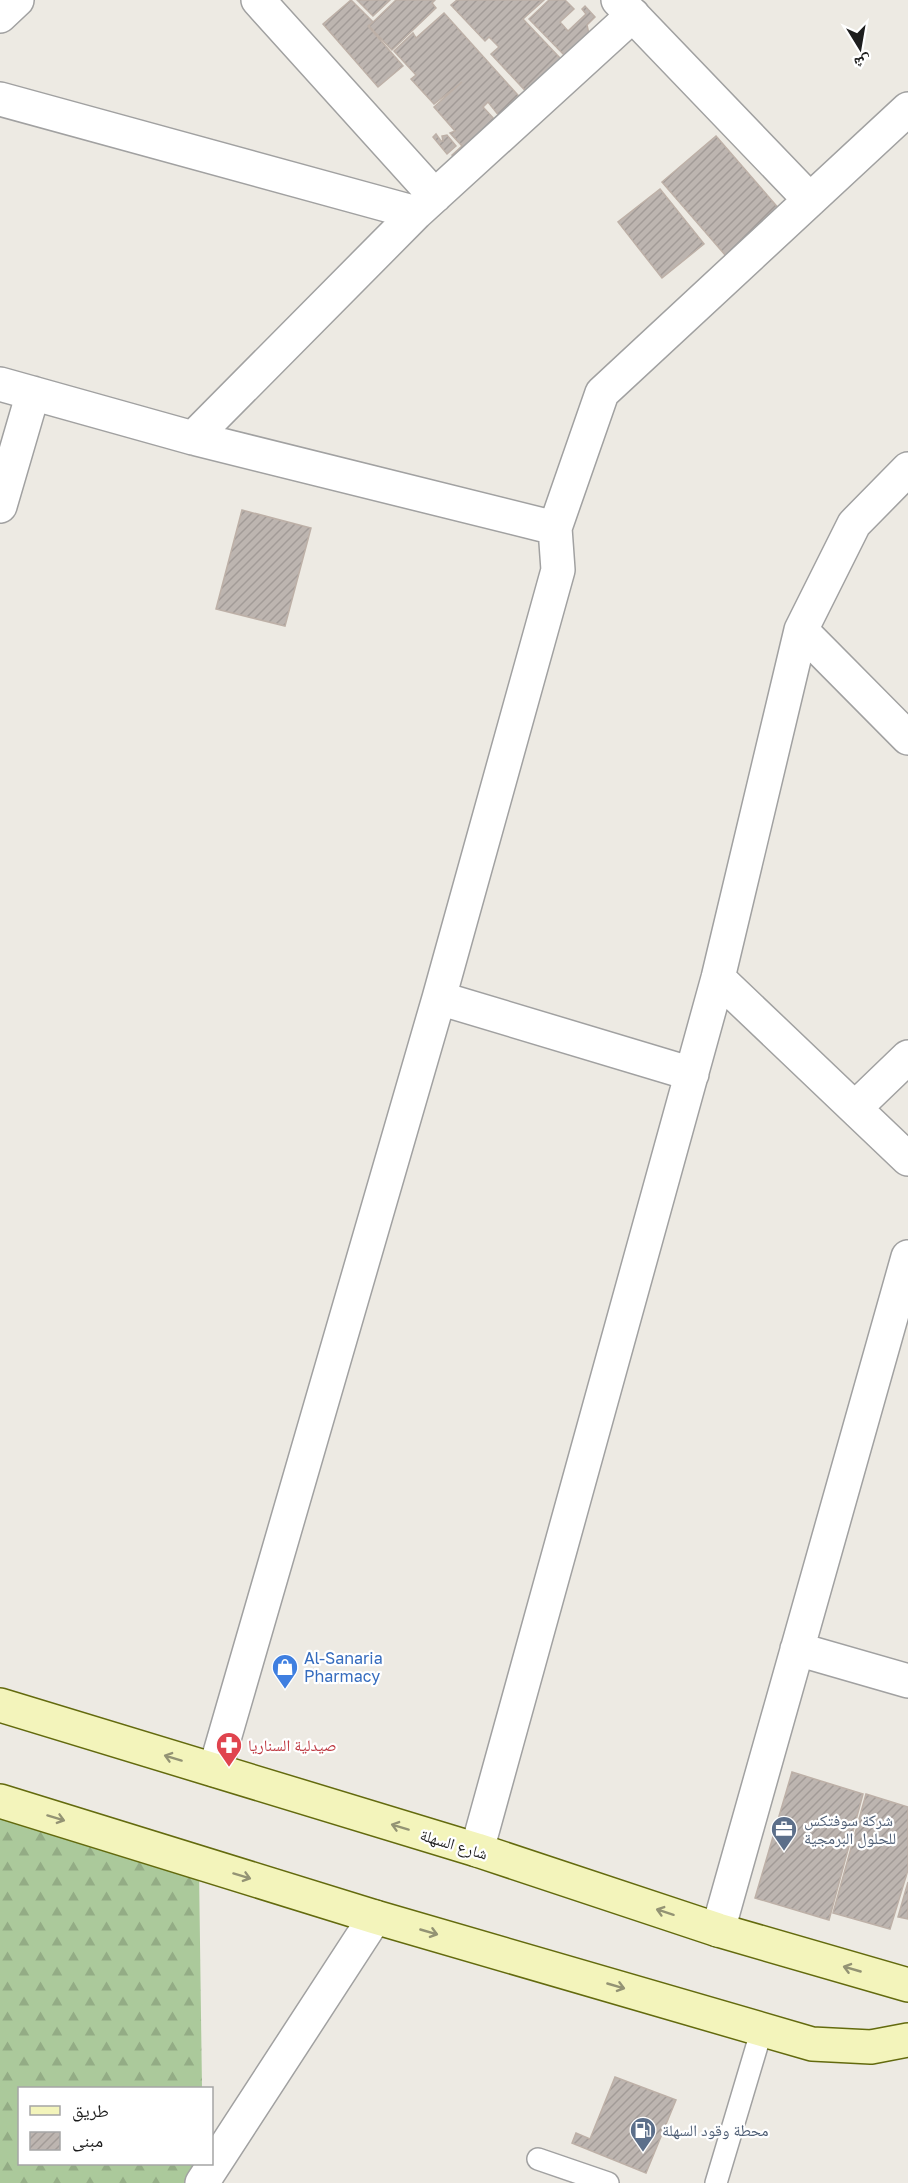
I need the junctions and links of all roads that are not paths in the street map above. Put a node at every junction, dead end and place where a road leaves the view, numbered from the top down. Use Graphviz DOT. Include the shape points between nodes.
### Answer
graph roads {
  1 [pos="17,0"];
  2 [pos="258,0"];
  3 [pos="626,8"];
  4 [pos="0,16"];
  5 [pos="0,99"];
  6 [pos="908,110"];
  7 [pos="810,200"];
  8 [pos="426,205"];
  9 [pos="0,384"];
  10 [pos="33,393"];
  11 [pos="193,438"];
  12 [pos="908,469"];
  13 [pos="0,506"];
  14 [pos="555,528"];
  15 [pos="801,630"];
  16 [pos="908,738"];
  17 [pos="718,978"];
  18 [pos="439,998"];
  19 [pos="908,1057"];
  20 [pos="692,1074"];
  21 [pos="855,1108"];
  22 [pos="908,1159"];
  23 [pos="908,1257"];
  24 [pos="797,1649"];
  25 [pos="908,1681"];
  26 [pos="0,1705"];
  27 [pos="214,1770"];
  28 [pos="0,1801"];
  29 [pos="477,1850"];
  30 [pos="375,1917"];
  31 [pos="718,1930"];
  32 [pos="908,1985"];
  33 [pos="762,2029"];
  34 [pos="908,2040"];
  35 [pos="538,2159"];
  36 [pos="202,2183"];
  37 [pos="608,2183"];
  38 [pos="716,2183"];
  1 -- 4 [label="street"];
  2 -- 8 [label="street"];
  3 -- 7 [label="street"];
  3 -- 8 [label="street"];
  5 -- 8 [label="street"];
  6 -- 7 [label="street"];
  7 -- 14 [label="street" via="602,393"];
  8 -- 11 [label="street"];
  9 -- 10 [label="street"];
  10 -- 11 [label="street"];
  10 -- 13 [label="street"];
  11 -- 14 [label="street"];
  12 -- 15 [label="street" via="854,524"];
  14 -- 18 [label="street" via="558,570"];
  15 -- 16 [label="street"];
  15 -- 17 [label="street"];
  17 -- 20 [label="street"];
  17 -- 21 [label="street"];
  18 -- 20 [label="street"];
  18 -- 27 [label="street"];
  19 -- 21 [label="street"];
  20 -- 29 [label="street"];
  21 -- 22 [label="street"];
  23 -- 24 [label="street"];
  24 -- 25 [label="street"];
  24 -- 31 [label="street"];
  27 -- 26 [label="main road, شارع السهلة, one-way"];
  29 -- 27 [label="main road, شارع السهلة, one-way"];
  28 -- 30 [label="main road, one-way"];
  31 -- 29 [label="main road, شارع السهلة, one-way"];
  30 -- 33 [label="main road, one-way"];
  30 -- 36 [label="street"];
  32 -- 31 [label="main road, شارع السهلة, one-way"];
  33 -- 34 [label="main road" via="841,2048"];
  33 -- 38 [label="lane"];
  35 -- 37 [label="lane"];
}
